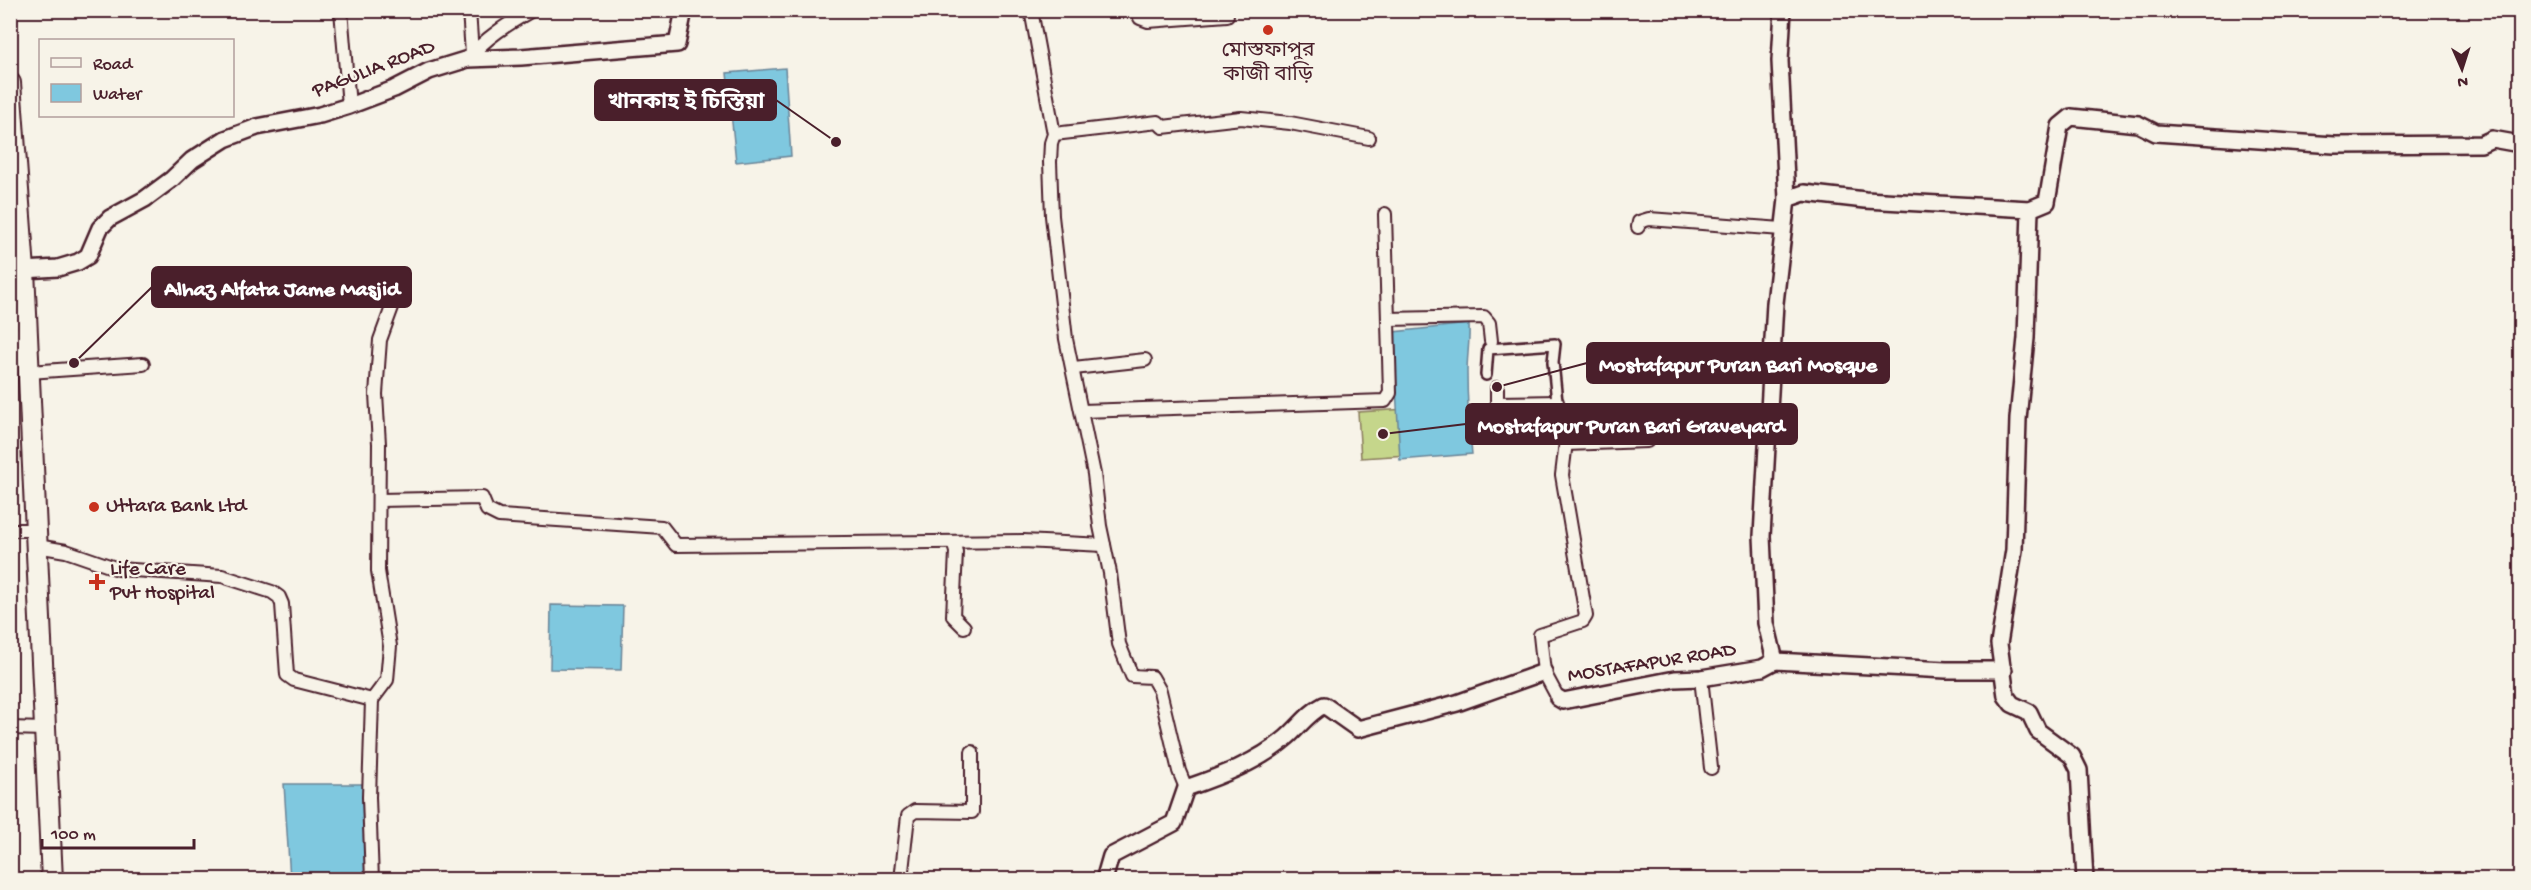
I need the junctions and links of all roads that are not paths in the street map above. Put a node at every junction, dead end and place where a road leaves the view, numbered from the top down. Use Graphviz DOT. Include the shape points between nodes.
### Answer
graph roads {
  1 [pos="342,10"];
  2 [pos="469,10"];
  3 [pos="532,10"];
  4 [pos="684,10"];
  5 [pos="1031,10"];
  6 [pos="1137,10"];
  7 [pos="1783,10"];
  8 [pos="1227,15"];
  9 [pos="470,57"];
  10 [pos="10,83"];
  11 [pos="349,106"];
  12 [pos="1054,134"];
  13 [pos="1369,138"];
  14 [pos="2520,144"];
  15 [pos="1787,199"];
  16 [pos="2030,209"];
  17 [pos="1385,214"];
  18 [pos="1638,227"];
  19 [pos="1782,229"];
  20 [pos="24,270"];
  21 [pos="395,299"];
  22 [pos="1388,319"];
  23 [pos="19,334"];
  24 [pos="1491,342"];
  25 [pos="1145,360"];
  26 [pos="142,364"];
  27 [pos="1074,368"];
  28 [pos="29,372"];
  29 [pos="1486,375"];
  30 [pos="1497,388"];
  31 [pos="1557,402"];
  32 [pos="1082,411"];
  33 [pos="1647,441"];
  34 [pos="1566,444"];
  35 [pos="379,500"];
  36 [pos="10,530"];
  37 [pos="36,538"];
  38 [pos="953,542"];
  39 [pos="1104,544"];
  40 [pos="964,627"];
  41 [pos="1775,661"];
  42 [pos="2004,670"];
  43 [pos="1544,672"];
  44 [pos="1701,678"];
  45 [pos="1558,698"];
  46 [pos="372,700"];
  47 [pos="10,728"];
  48 [pos="44,729"];
  49 [pos="972,752"];
  50 [pos="1711,768"];
  51 [pos="1186,788"];
  52 [pos="52,879"];
  53 [pos="372,879"];
  54 [pos="901,879"];
  55 [pos="1104,879"];
  56 [pos="2085,879"];
  1 -- 11 [label="street"];
  2 -- 9 [label="street"];
  3 -- 9 [label="street, PAGULIA ROAD"];
  4 -- 9 [label="street, PAGULIA ROAD" via="677,44 521,57"];
  5 -- 12 [label="street"];
  6 -- 8 [label="street" via="1140,18 1148,21"];
  7 -- 15 [label="street" via="1780,61"];
  9 -- 11 [label="street, PAGULIA ROAD" via="429,70"];
  10 -- 20 [label="highway"];
  11 -- 20 [label="street, PAGULIA ROAD" via="257,127 225,139 145,199 110,218 99,228 88,256 58,268"];
  12 -- 13 [label="street" via="1142,123 1158,122 1163,127 1241,118"];
  12 -- 27 [label="street" via="1050,162 1053,238 1066,339"];
  14 -- 16 [label="street" via="2492,139 2481,144 2334,145 2156,133 2138,124 2071,117 2060,126 2047,201"];
  15 -- 16 [label="street" via="1804,193"];
  15 -- 19 [label="street"];
  16 -- 42 [label="street" via="2014,550 1999,644"];
  17 -- 22 [label="street"];
  18 -- 19 [label="street" via="1639,222 1649,219"];
  19 -- 41 [label="street" via="1762,536 1766,623"];
  20 -- 23 [label="highway"];
  21 -- 35 [label="street" via="380,340 376,394"];
  22 -- 24 [label="street" via="1484,317 1489,323"];
  22 -- 32 [label="street" via="1390,393 1385,401"];
  23 -- 28 [label="highway"];
  25 -- 27 [label="street"];
  26 -- 28 [label="street"];
  27 -- 32 [label="street"];
  28 -- 37 [label="highway"];
  29 -- 31 [label="street" via="1488,349 1555,344"];
  30 -- 31 [label="street" via="1497,403"];
  31 -- 34 [label="street"];
  32 -- 39 [label="street"];
  33 -- 34 [label="street"];
  34 -- 43 [label="street" via="1562,474 1586,616 1583,621 1540,635"];
  35 -- 38 [label="street" via="482,498 487,510 500,516 662,527 676,545"];
  35 -- 46 [label="street" via="378,571 390,646 387,680"];
  36 -- 37 [label="street"];
  37 -- 46 [label="street" via="118,569 222,576 272,592 282,604 288,675 294,680"];
  37 -- 48 [label="highway"];
  38 -- 39 [label="street"];
  38 -- 40 [label="street" via="956,552 952,616"];
  39 -- 51 [label="street" via="1119,644 1132,676 1152,677 1160,691"];
  41 -- 42 [label="street"];
  41 -- 44 [label="street, MOSTAFAPUR ROAD" via="1762,668"];
  42 -- 56 [label="street" via="2006,696 2012,704 2029,712 2038,731 2072,756 2079,770"];
  43 -- 45 [label="street, MOSTAFAPUR ROAD"];
  43 -- 51 [label="street, MOSTAFAPUR ROAD" via="1457,703 1358,729 1324,705 1310,712 1286,738 1263,754"];
  44 -- 45 [label="street, MOSTAFAPUR ROAD" via="1674,679 1563,701"];
  44 -- 50 [label="street"];
  46 -- 53 [label="street"];
  47 -- 48 [label="street"];
  48 -- 52 [label="highway"];
  49 -- 54 [label="street" via="972,812 915,811 908,816"];
  51 -- 55 [label="street" via="1174,824 1111,856"];
}
